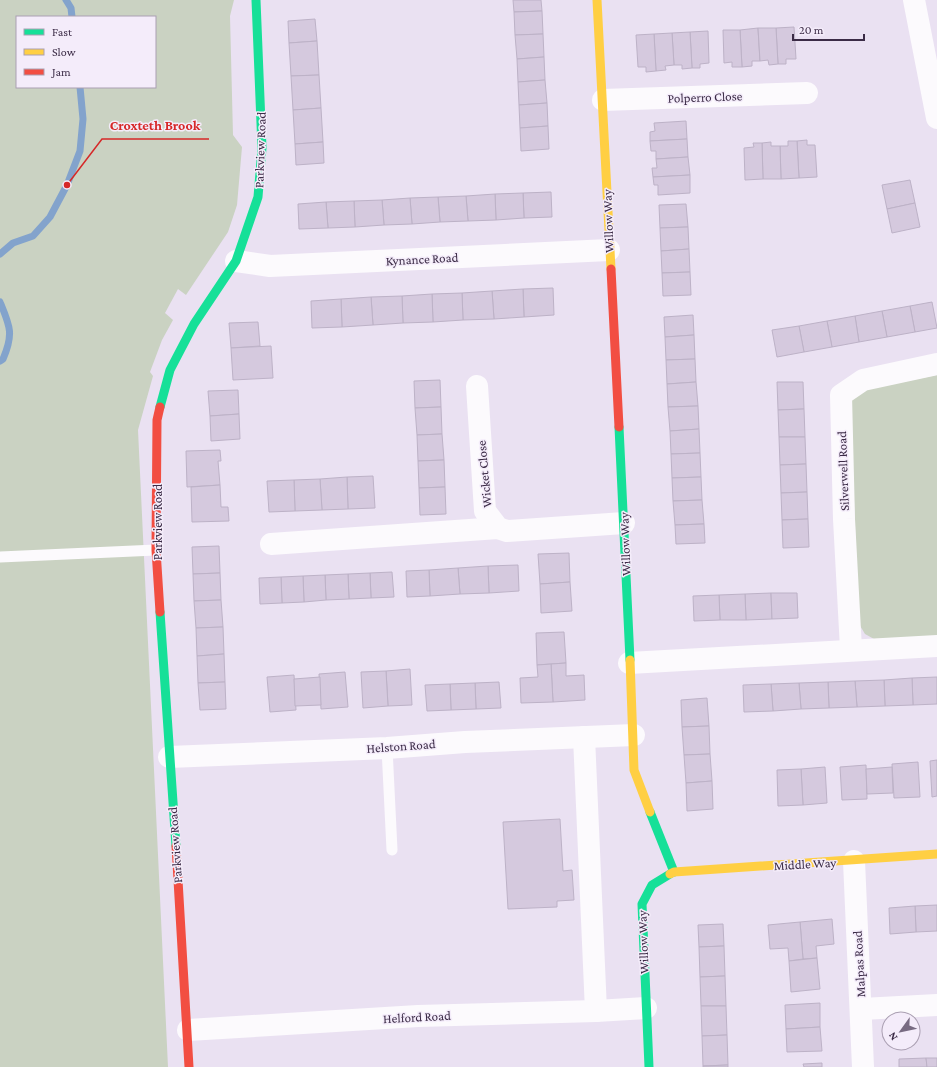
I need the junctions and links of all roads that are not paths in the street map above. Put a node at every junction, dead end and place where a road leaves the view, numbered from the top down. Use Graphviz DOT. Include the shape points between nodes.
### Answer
graph roads {
  1 [pos="256,0"];
  2 [pos="597,0"];
  3 [pos="914,0"];
  4 [pos="807,93"];
  5 [pos="603,100"];
  6 [pos="937,118"];
  7 [pos="609,250"];
  8 [pos="236,261"];
  9 [pos="937,364"];
  10 [pos="477,386"];
  11 [pos="624,523"];
  12 [pos="498,528"];
  13 [pos="271,544"];
  14 [pos="156,550"];
  15 [pos="0,557"];
  16 [pos="937,646"];
  17 [pos="851,649"];
  18 [pos="629,663"];
  19 [pos="634,734"];
  20 [pos="584,737"];
  21 [pos="387,748"];
  22 [pos="169,757"];
  23 [pos="392,850"];
  24 [pos="937,854"];
  25 [pos="854,861"];
  26 [pos="674,872"];
  27 [pos="937,1005"];
  28 [pos="646,1008"];
  29 [pos="862,1009"];
  30 [pos="596,1011"];
  31 [pos="188,1030"];
  32 [pos="189,1067"];
  33 [pos="649,1067"];
  34 [pos="863,1067"];
  1 -- 8 [label="street, Parkview Road" via="262,148 258,196"];
  2 -- 5 [label="street, Willow Way"];
  3 -- 6 [label="street"];
  4 -- 5 [label="street, Polperro Close"];
  5 -- 7 [label="street, Willow Way"];
  7 -- 8 [label="street, Kynance Road" via="270,266"];
  7 -- 11 [label="street, Willow Way"];
  8 -- 14 [label="street, Parkview Road" via="194,324 170,370 157,420"];
  9 -- 17 [label="street, Silverwell Road" via="863,380 841,396"];
  10 -- 12 [label="street, Wicket Close" via="485,511"];
  11 -- 12 [label="street" via="507,531"];
  11 -- 18 [label="street, Willow Way"];
  12 -- 13 [label="street"];
  14 -- 15 [label="lane"];
  14 -- 22 [label="street, Parkview Road"];
  16 -- 17 [label="street"];
  17 -- 18 [label="street"];
  18 -- 19 [label="street, Willow Way"];
  19 -- 20 [label="street, Helston Road"];
  19 -- 26 [label="street, Willow Way" via="634,770"];
  20 -- 21 [label="street, Helston Road"];
  20 -- 30 [label="street"];
  21 -- 22 [label="street, Helston Road"];
  21 -- 23 [label="lane"];
  22 -- 31 [label="street, Parkview Road"];
  24 -- 25 [label="street, Middle Way"];
  25 -- 26 [label="street, Middle Way"];
  25 -- 29 [label="street, Malpas Road"];
  26 -- 28 [label="street, Willow Way" via="652,885 642,904"];
  27 -- 29 [label="street"];
  28 -- 30 [label="street, Helford Road"];
  28 -- 33 [label="street, Willow Way"];
  29 -- 34 [label="street, Malpas Road"];
  30 -- 31 [label="street, Helford Road" via="418,1016"];
  31 -- 32 [label="street, Parkview Road"];
}
